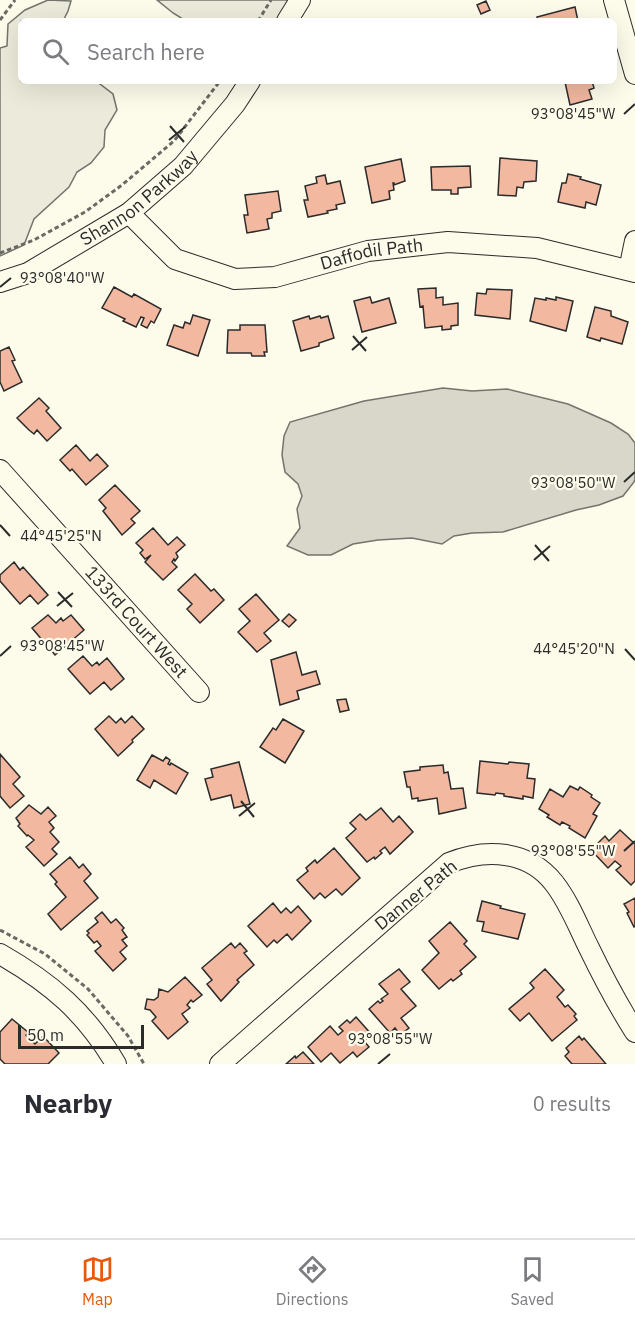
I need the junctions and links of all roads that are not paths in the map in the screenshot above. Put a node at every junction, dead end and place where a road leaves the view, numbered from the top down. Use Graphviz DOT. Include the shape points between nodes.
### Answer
graph roads {
  1 [pos="300,0"];
  2 [pos="614,0"];
  3 [pos="289,18"];
  4 [pos="635,74"];
  5 [pos="248,84"];
  6 [pos="129,213"];
  7 [pos="635,241"];
  8 [pos="632,271"];
  9 [pos="0,282"];
  10 [pos="0,470"];
  11 [pos="200,692"];
  12 [pos="0,954"];
  13 [pos="635,1032"];
  14 [pos="116,1064"];
  15 [pos="220,1064"];
  1 -- 3 [label="street"];
  2 -- 4 [label="street"];
  5 -- 6 [label="street, Shannon Parkway" via="183,166"];
  6 -- 8 [label="street, Daffodil Path" via="176,259 235,279 275,277 368,251 448,242 537,248"];
  6 -- 9 [label="street, Shannon Parkway" via="28,273"];
  7 -- 8 [label="street"];
  10 -- 11 [label="street, 133rd Court West"];
  12 -- 14 [label="street" via="39,978 73,1007"];
  13 -- 15 [label="street, Danner Path" via="554,884 541,870 524,861 486,854 449,863"];
}
